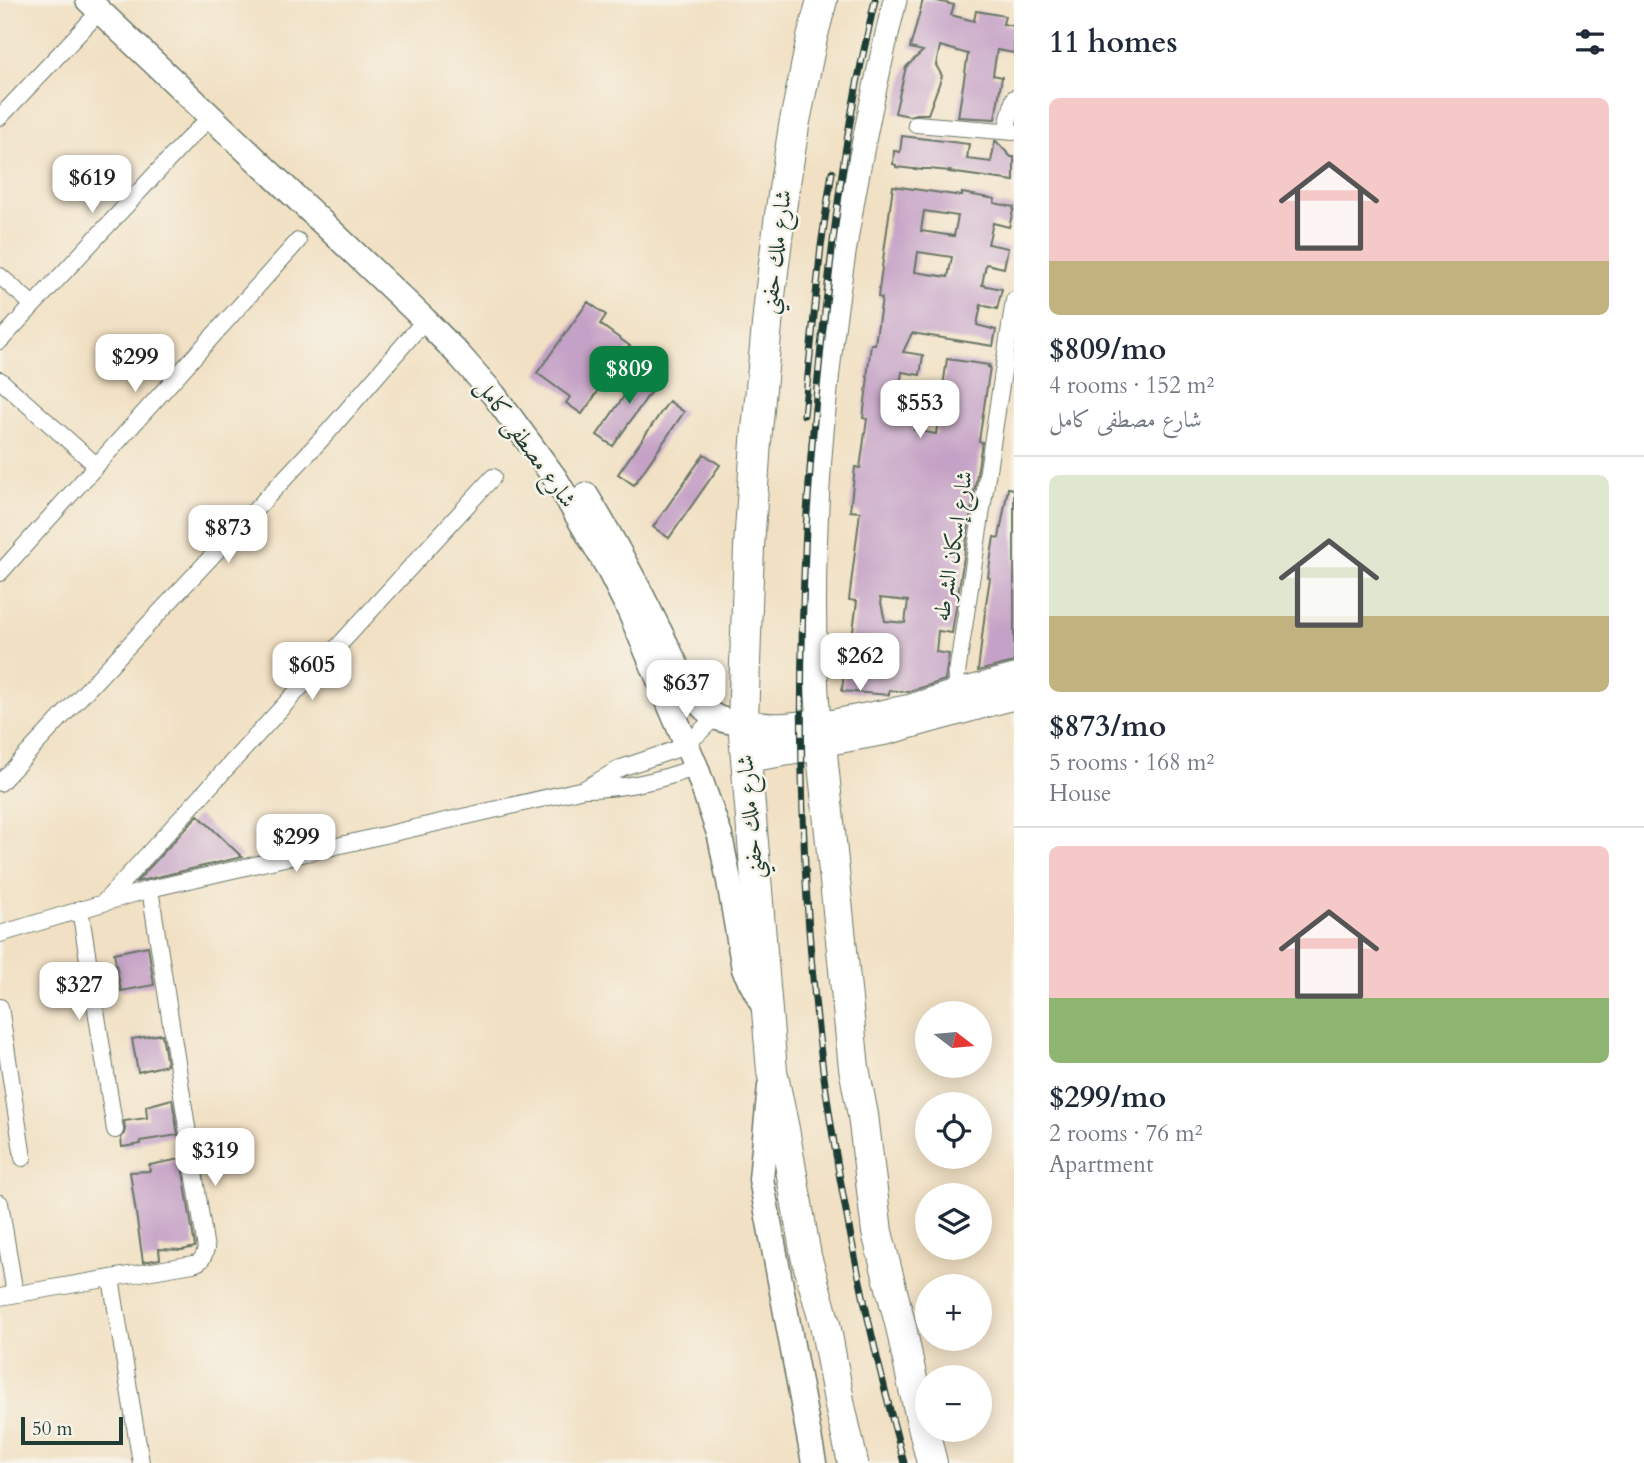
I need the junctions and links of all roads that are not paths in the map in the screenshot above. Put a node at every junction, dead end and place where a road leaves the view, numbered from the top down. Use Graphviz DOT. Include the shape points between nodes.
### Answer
graph roads {
  1 [pos="822,0"];
  2 [pos="840,0"];
  3 [pos="895,0"];
  4 [pos="100,4"];
  5 [pos="1014,98"];
  6 [pos="0,117"];
  7 [pos="211,117"];
  8 [pos="916,124"];
  9 [pos="1010,132"];
  10 [pos="298,241"];
  11 [pos="0,276"];
  12 [pos="1014,300"];
  13 [pos="33,305"];
  14 [pos="425,320"];
  15 [pos="0,341"];
  16 [pos="0,380"];
  17 [pos="96,465"];
  18 [pos="494,477"];
  19 [pos="0,573"];
  20 [pos="1014,676"];
  21 [pos="954,692"];
  22 [pos="1014,698"];
  23 [pos="950,715"];
  24 [pos="819,734"];
  25 [pos="746,736"];
  26 [pos="677,748"];
  27 [pos="683,772"];
  28 [pos="0,783"];
  29 [pos="584,789"];
  30 [pos="150,889"];
  31 [pos="104,902"];
  32 [pos="80,909"];
  33 [pos="0,934"];
  34 [pos="0,1007"];
  35 [pos="766,1011"];
  36 [pos="772,1072"];
  37 [pos="115,1130"];
  38 [pos="23,1158"];
  39 [pos="0,1203"];
  40 [pos="111,1278"];
  41 [pos="7,1295"];
  42 [pos="141,1463"];
  43 [pos="814,1463"];
  44 [pos="853,1463"];
  45 [pos="932,1463"];
  1 -- 25 [label="highway, شارع ملك حفني" via="792,137 766,327 751,520"];
  2 -- 25 [label="highway, شارع ملك حفني" via="820,86 794,249"];
  3 -- 24 [label="street" via="867,123 826,390 815,554"];
  4 -- 6 [label="street"];
  4 -- 7 [label="main road, شارع مصطفى كامل"];
  4 -- 25 [label="main road, شارع مصطفى كامل" via="435,306 505,383 583,489 687,685 701,705"];
  5 -- 9 [label="street"];
  7 -- 13 [label="street"];
  7 -- 14 [label="main road, شارع مصطفى كامل"];
  8 -- 9 [label="street"];
  10 -- 17 [label="street"];
  11 -- 13 [label="street"];
  12 -- 21 [label="street, شارع إسكان الشرطه"];
  13 -- 15 [label="street"];
  14 -- 26 [label="main road, شارع مصطفى كامل" via="494,395 582,521 630,612"];
  14 -- 28 [label="street" via="329,431"];
  16 -- 17 [label="street"];
  17 -- 19 [label="street"];
  18 -- 31 [label="street"];
  20 -- 21 [label="street"];
  21 -- 23 [label="street, شارع إسكان الشرطه"];
  21 -- 24 [label="street"];
  22 -- 23 [label="street"];
  23 -- 24 [label="street" via="887,733"];
  24 -- 25 [label="highway"];
  24 -- 45 [label="highway" via="854,1069 877,1232"];
  25 -- 26 [label="street"];
  25 -- 35 [label="highway, شارع ملك حفني"];
  26 -- 27 [label="main road, شارع مصطفى كامل"];
  26 -- 29 [label="street" via="621,768"];
  27 -- 29 [label="street" via="628,787"];
  27 -- 35 [label="main road, شارع مصطفى كامل" via="720,836 744,969"];
  29 -- 30 [label="street"];
  30 -- 31 [label="street"];
  30 -- 40 [label="street" via="206,1249 199,1263"];
  31 -- 32 [label="street"];
  32 -- 33 [label="street"];
  32 -- 37 [label="street"];
  34 -- 38 [label="street"];
  35 -- 36 [label="highway, شارع ملك حفني"];
  36 -- 43 [label="main road" via="761,1179"];
  36 -- 44 [label="highway, شارع ملك حفني" via="806,1256"];
  39 -- 41 [label="street"];
  40 -- 41 [label="street"];
  40 -- 42 [label="street"];
}
